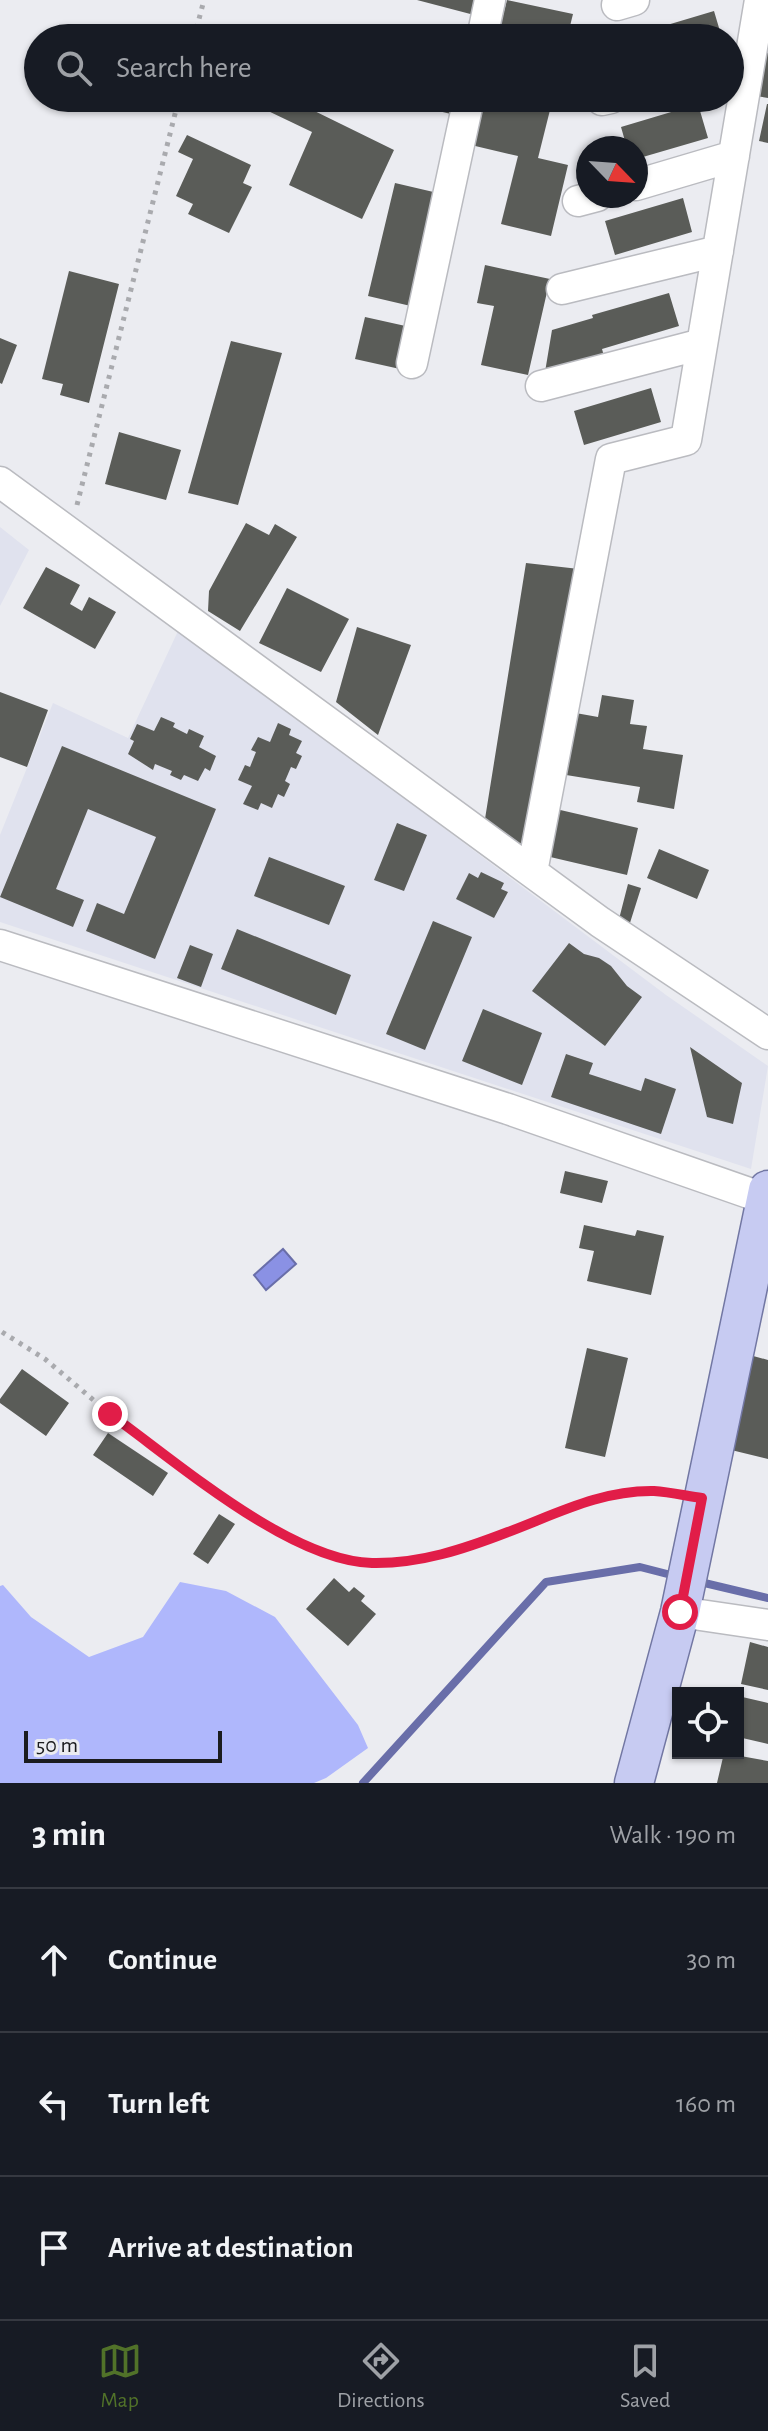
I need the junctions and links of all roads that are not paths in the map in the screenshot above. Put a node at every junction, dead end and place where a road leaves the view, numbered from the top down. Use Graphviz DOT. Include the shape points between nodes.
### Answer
graph roads {
  1 [pos="490,0"];
  2 [pos="760,0"];
  3 [pos="485,24"];
  4 [pos="744,51"];
  5 [pos="466,112"];
  6 [pos="737,112"];
  7 [pos="734,156"];
  8 [pos="648,181"];
  9 [pos="718,251"];
  10 [pos="562,289"];
  11 [pos="702,344"];
  12 [pos="412,363"];
  13 [pos="541,386"];
  14 [pos="0,482"];
  15 [pos="532,872"];
  16 [pos="0,945"];
  17 [pos="768,1034"];
  18 [pos="767,1195"];
  19 [pos="681,1603"];
  20 [pos="768,1625"];
  21 [pos="634,1783"];
  1 -- 3 [label="street"];
  2 -- 4 [label="street"];
  5 -- 12 [label="street"];
  6 -- 7 [label="street"];
  7 -- 8 [label="street"];
  7 -- 9 [label="street"];
  9 -- 10 [label="street"];
  9 -- 11 [label="street"];
  11 -- 13 [label="street"];
  11 -- 15 [label="street" via="686,440 611,459"];
  14 -- 15 [label="street"];
  15 -- 17 [label="street"];
  16 -- 18 [label="street"];
  18 -- 19 [label="main road"];
  19 -- 20 [label="street"];
  19 -- 21 [label="main road"];
}
